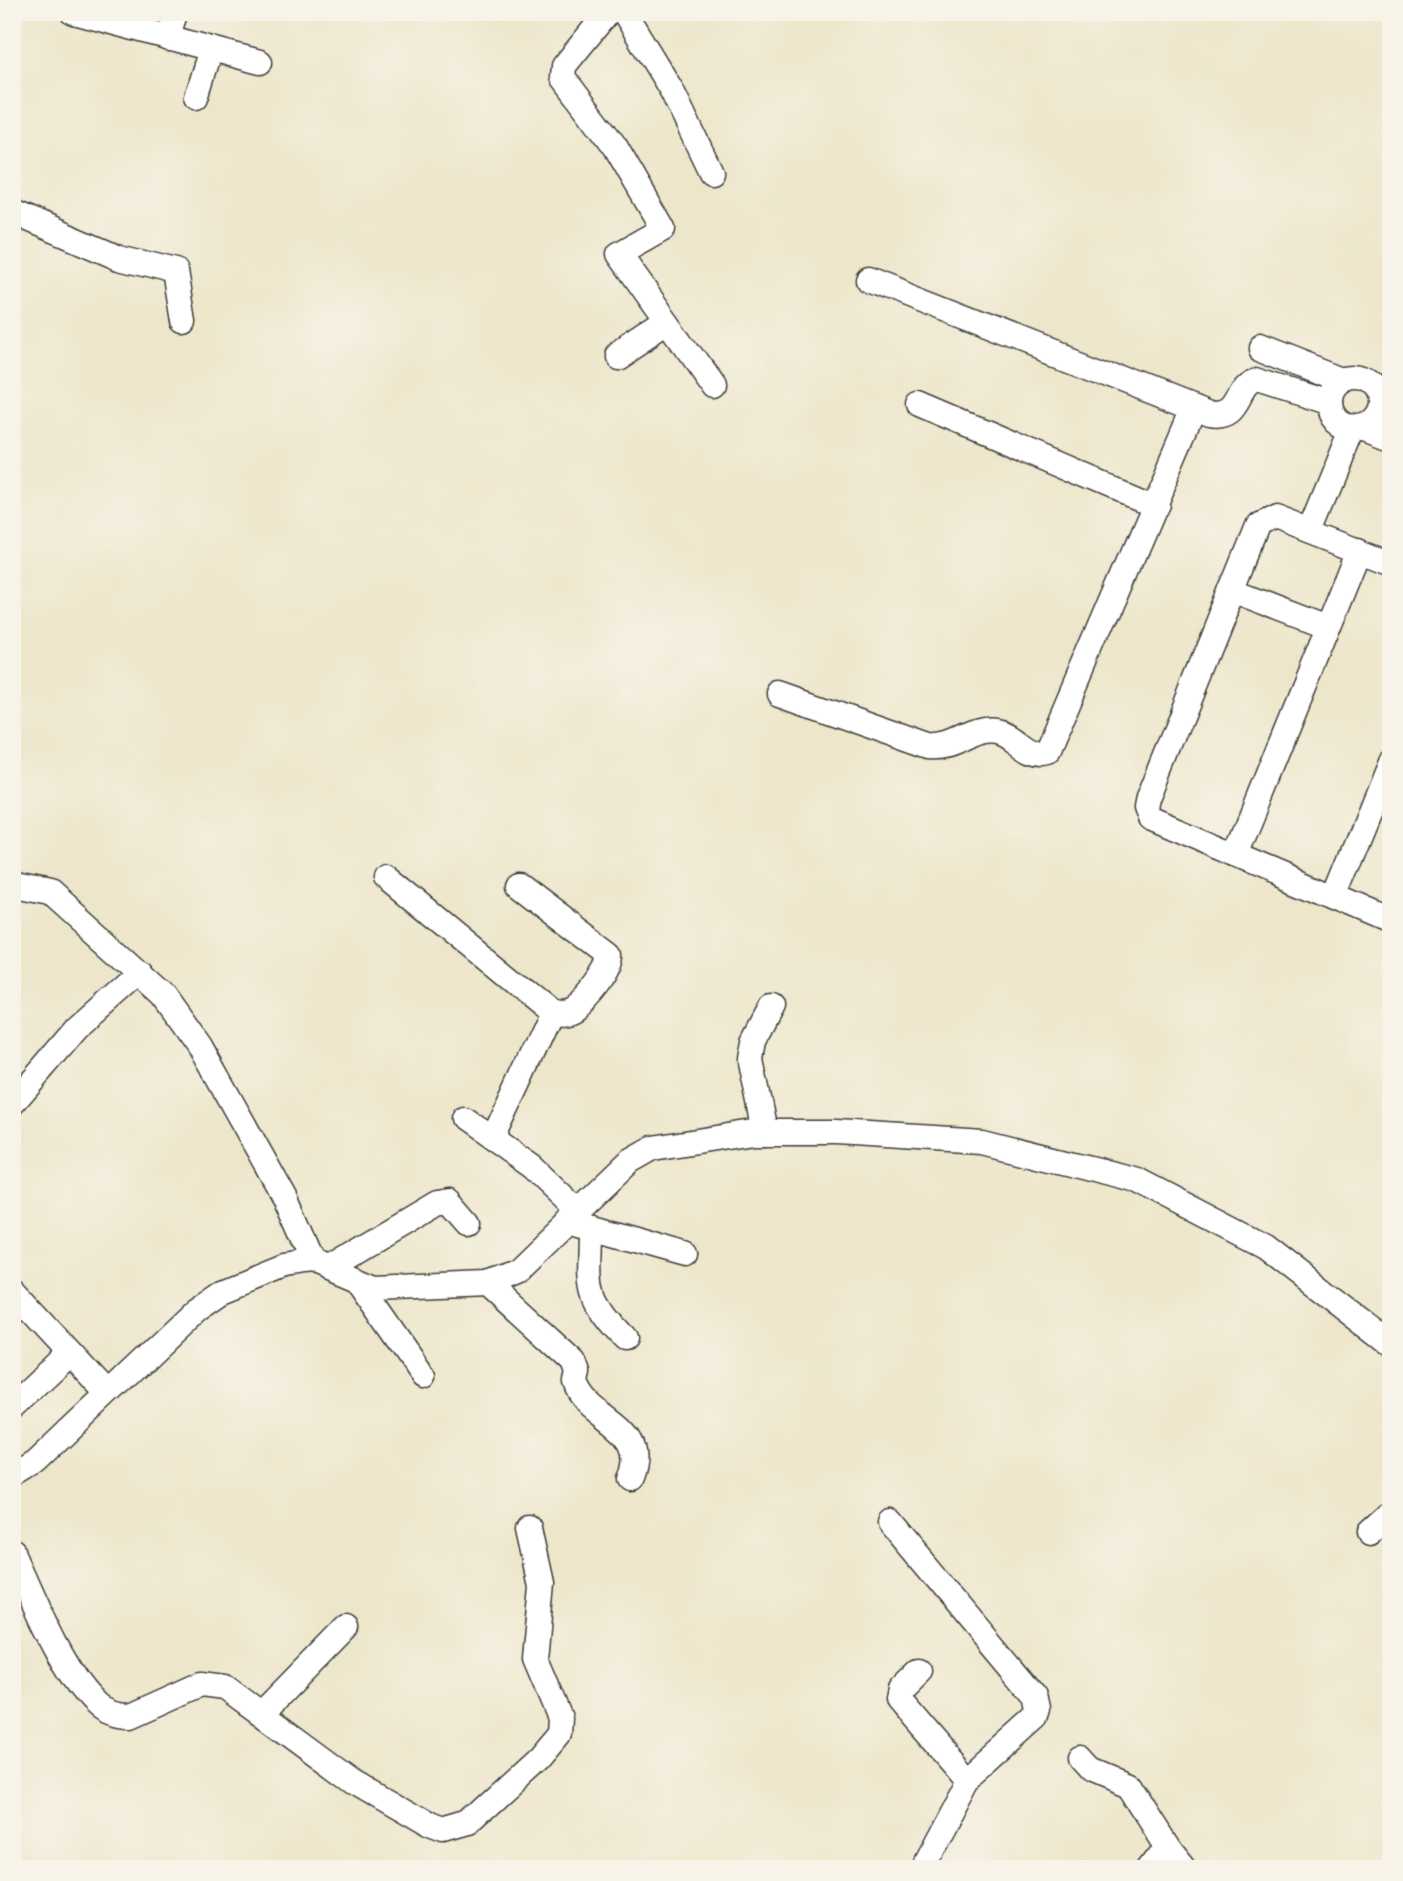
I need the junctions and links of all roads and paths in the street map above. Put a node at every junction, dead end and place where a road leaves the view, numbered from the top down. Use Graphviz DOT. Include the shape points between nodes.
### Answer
graph roads {
  1 [pos="74,12"];
  2 [pos="175,12"];
  3 [pos="608,12"];
  4 [pos="624,12"];
  5 [pos="168,38"];
  6 [pos="211,49"];
  7 [pos="260,62"];
  8 [pos="196,97"];
  9 [pos="711,172"];
  10 [pos="12,212"];
  11 [pos="868,281"];
  12 [pos="184,321"];
  13 [pos="667,322"];
  14 [pos="1260,348"];
  15 [pos="616,356"];
  16 [pos="1344,381"];
  17 [pos="712,385"];
  18 [pos="1384,396"];
  19 [pos="1329,402"];
  20 [pos="920,405"];
  21 [pos="1194,408"];
  22 [pos="1359,429"];
  23 [pos="1391,438"];
  24 [pos="1154,505"];
  25 [pos="1311,530"];
  26 [pos="1360,550"];
  27 [pos="1391,563"];
  28 [pos="1233,590"];
  29 [pos="1328,627"];
  30 [pos="780,694"];
  31 [pos="1391,760"];
  32 [pos="1236,855"];
  33 [pos="386,877"];
  34 [pos="12,884"];
  35 [pos="519,885"];
  36 [pos="1335,897"];
  37 [pos="1391,921"];
  38 [pos="140,972"];
  39 [pos="771,1007"];
  40 [pos="551,1013"];
  41 [pos="12,1104"];
  42 [pos="463,1118"];
  43 [pos="765,1132"];
  44 [pos="493,1139"];
  45 [pos="579,1220"];
  46 [pos="469,1223"];
  47 [pos="685,1254"];
  48 [pos="321,1265"];
  49 [pos="488,1283"];
  50 [pos="359,1284"];
  51 [pos="12,1291"];
  52 [pos="625,1338"];
  53 [pos="1391,1344"];
  54 [pos="69,1353"];
  55 [pos="423,1376"];
  56 [pos="107,1393"];
  57 [pos="12,1407"];
  58 [pos="12,1477"];
  59 [pos="630,1479"];
  60 [pos="1391,1511"];
  61 [pos="890,1522"];
  62 [pos="530,1528"];
  63 [pos="1368,1532"];
  64 [pos="12,1553"];
  65 [pos="346,1627"];
  66 [pos="919,1671"];
  67 [pos="262,1713"];
  68 [pos="1080,1758"];
  69 [pos="967,1780"];
  70 [pos="1168,1848"];
  71 [pos="927,1866"];
  72 [pos="1152,1869"];
  73 [pos="1185,1869"];
  1 -- 5 [label="street"];
  2 -- 5 [label="street"];
  3 -- 13 [label="street" via="564,66 563,77 615,146 663,229 619,254"];
  4 -- 9 [label="street" via="672,91"];
  5 -- 6 [label="street"];
  6 -- 7 [label="street"];
  6 -- 8 [label="street"];
  10 -- 12 [label="street" via="119,258 176,272"];
  11 -- 21 [label="street"];
  13 -- 15 [label="street"];
  13 -- 17 [label="street"];
  14 -- 16 [label="street"];
  16 -- 18 [label="street" via="1363,381"];
  16 -- 19 [label="street"];
  18 -- 22 [label="street" via="1378,413"];
  19 -- 21 [label="street" via="1258,379 1248,383 1228,413 1220,416"];
  19 -- 22 [label="street" via="1334,421"];
  20 -- 24 [label="street"];
  21 -- 24 [label="street"];
  22 -- 23 [label="street"];
  22 -- 25 [label="street"];
  24 -- 30 [label="street" via="1047,752 1038,754 996,731 977,733 950,746 930,747"];
  25 -- 26 [label="street"];
  25 -- 28 [label="street" via="1275,518 1263,522"];
  26 -- 27 [label="street"];
  26 -- 29 [label="street"];
  28 -- 29 [label="street"];
  28 -- 32 [label="street" via="1146,808 1155,822"];
  29 -- 32 [label="street"];
  31 -- 36 [label="street"];
  32 -- 36 [label="street"];
  33 -- 40 [label="street"];
  34 -- 38 [label="street" via="50,892"];
  35 -- 40 [label="street" via="611,955 610,966 574,1009 560,1015"];
  36 -- 37 [label="street"];
  38 -- 41 [label="street" via="77,1028"];
  38 -- 48 [label="street" via="163,994 200,1046"];
  39 -- 43 [label="street" via="753,1041 750,1058"];
  40 -- 44 [label="street"];
  42 -- 44 [label="street"];
  43 -- 45 [label="street" via="653,1148 630,1161"];
  43 -- 53 [label="street" via="982,1141 1137,1180 1266,1247"];
  44 -- 45 [label="street" via="532,1167"];
  45 -- 47 [label="street"];
  45 -- 49 [label="street" via="516,1271"];
  45 -- 52 [label="street" via="595,1300 600,1312"];
  46 -- 48 [label="street" via="450,1201 437,1203"];
  48 -- 50 [label="street"];
  48 -- 56 [label="street" via="284,1266 223,1290"];
  49 -- 50 [label="street" via="397,1288"];
  49 -- 59 [label="street" via="575,1362 576,1382 584,1398 631,1441 636,1464"];
  50 -- 55 [label="street"];
  51 -- 54 [label="street"];
  54 -- 56 [label="street"];
  54 -- 57 [label="street"];
  56 -- 58 [label="street" via="35,1463"];
  60 -- 63 [label="street"];
  61 -- 69 [label="street" via="1039,1704 1037,1717"];
  62 -- 67 [label="street" via="542,1582 535,1659 560,1718 559,1734 467,1824 443,1830 430,1826 354,1782"];
  64 -- 67 [label="street" via="68,1665 97,1705 119,1716 131,1716 192,1688 214,1684 235,1692"];
  65 -- 67 [label="street"];
  66 -- 69 [label="street" via="900,1690 898,1700"];
  68 -- 70 [label="street" via="1090,1769 1128,1785"];
  69 -- 71 [label="street"];
  70 -- 72 [label="street"];
  70 -- 73 [label="street"];
}
